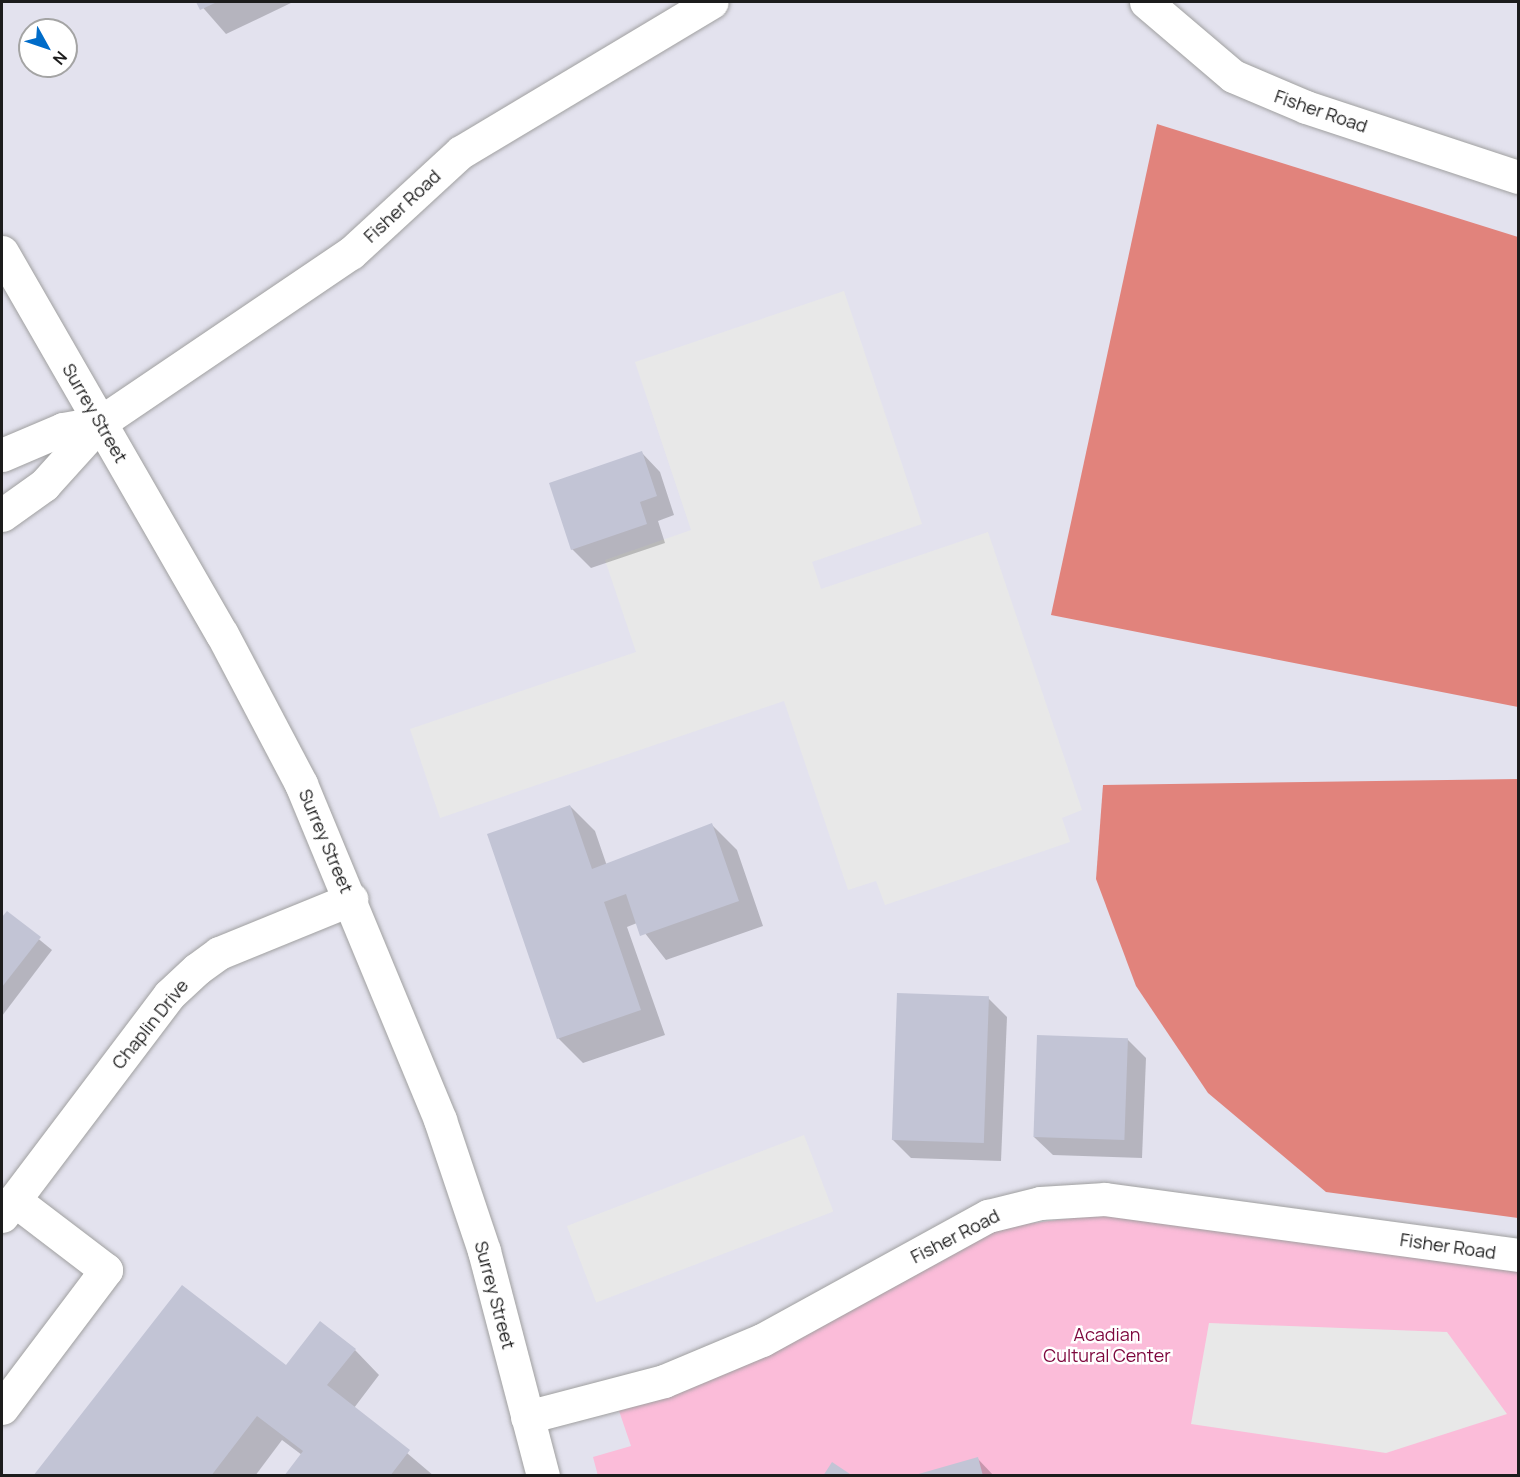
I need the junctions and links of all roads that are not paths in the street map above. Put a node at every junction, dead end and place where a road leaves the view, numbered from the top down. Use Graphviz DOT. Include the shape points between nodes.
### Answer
graph roads {
  1 [pos="712,2"];
  2 [pos="1146,2"];
  3 [pos="1518,177"];
  4 [pos="2,252"];
  5 [pos="101,422"];
  6 [pos="2,455"];
  7 [pos="2,515"];
  8 [pos="351,899"];
  9 [pos="8,1208"];
  10 [pos="1518,1255"];
  11 [pos="2,1408"];
  12 [pos="527,1417"];
  13 [pos="543,1476"];
  1 -- 5 [label="street, Fisher Road" via="480,138 351,253"];
  2 -- 3 [label="street, Fisher Road" via="1233,76 1306,107"];
  4 -- 5 [label="street, Surrey Street"];
  5 -- 6 [label="street" via="63,429"];
  5 -- 7 [label="street" via="44,484"];
  5 -- 8 [label="street, Surrey Street" via="301,783"];
  8 -- 9 [label="street, Chaplin Drive" via="219,953 196,969 169,995"];
  8 -- 12 [label="street, Surrey Street" via="444,1131 484,1251"];
  9 -- 11 [label="street" via="106,1270"];
  10 -- 12 [label="street, Fisher Road" via="1105,1199 1040,1203 988,1216 762,1340 664,1380"];
  12 -- 13 [label="street, Surrey Street"];
}
